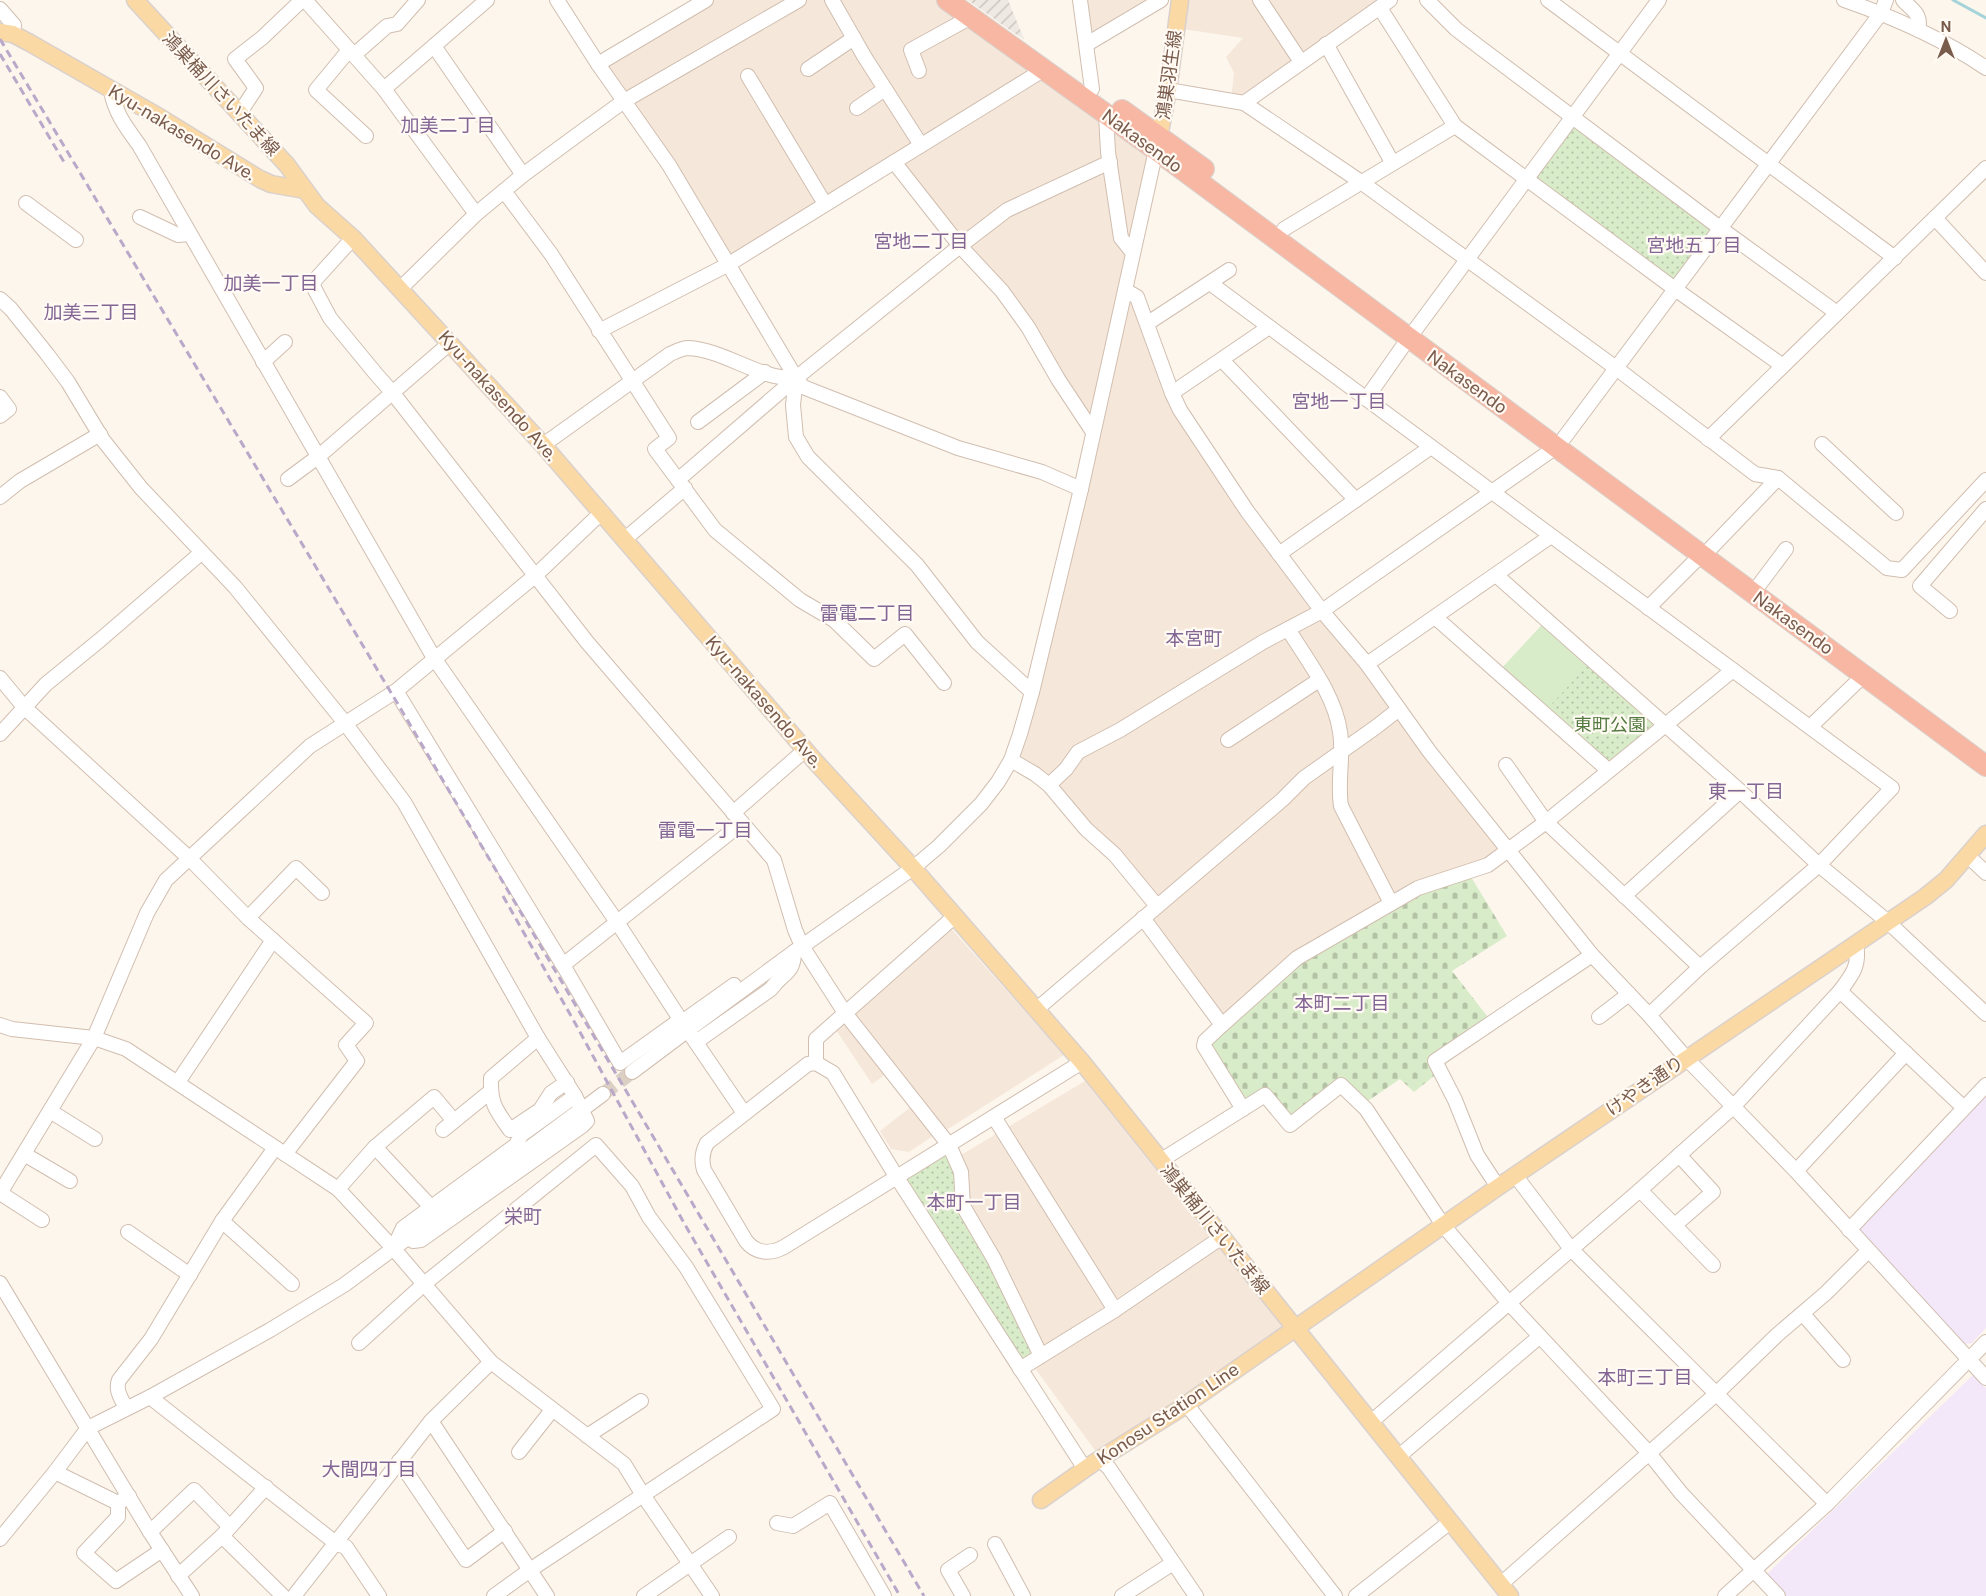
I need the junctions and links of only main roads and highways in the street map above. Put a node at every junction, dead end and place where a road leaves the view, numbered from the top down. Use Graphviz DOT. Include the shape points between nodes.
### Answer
graph roads {
  1 [pos="135,0"];
  2 [pos="947,0"];
  3 [pos="1180,0"];
  4 [pos="969,9"];
  5 [pos="7,33"];
  6 [pos="1158,143"];
  7 [pos="305,190"];
  8 [pos="1412,335"];
  9 [pos="1705,552"];
  10 [pos="1986,750"];
  11 [pos="1986,766"];
  12 [pos="1986,834"];
  13 [pos="913,868"];
  14 [pos="1295,1328"];
  15 [pos="1041,1500"];
  16 [pos="1507,1593"];
  1 -- 7 [label="main road, 鴻巣桶川さいたま線" via="287,165"];
  2 -- 4 [label="highway, Nakasendo"];
  3 -- 6 [label="main road, 鴻巣羽生線"];
  4 -- 6 [label="highway, Nakasendo" via="1092,89"];
  4 -- 6 [label="highway, Nakasendo" via="1043,70 1106,115"];
  5 -- 7 [label="main road, Kyu-nakasendo Ave." via="161,118 271,184"];
  6 -- 8 [label="highway, Nakasendo"];
  6 -- 8 [label="highway, Nakasendo" via="1284,229"];
  7 -- 13 [label="main road, Kyu-nakasendo Ave." via="543,445 805,750"];
  8 -- 9 [label="highway, Nakasendo"];
  9 -- 10 [label="highway, Nakasendo" via="1760,585"];
  9 -- 11 [label="highway, Nakasendo"];
  12 -- 14 [label="main road, けやき通り" via="1946,880 1888,922"];
  13 -- 14 [label="main road, 鴻巣桶川さいたま線" via="1082,1062"];
  14 -- 15 [label="main road, Konosu Station Line" via="1187,1405"];
  14 -- 16 [label="main road, 鴻巣桶川さいたま線"];
}
